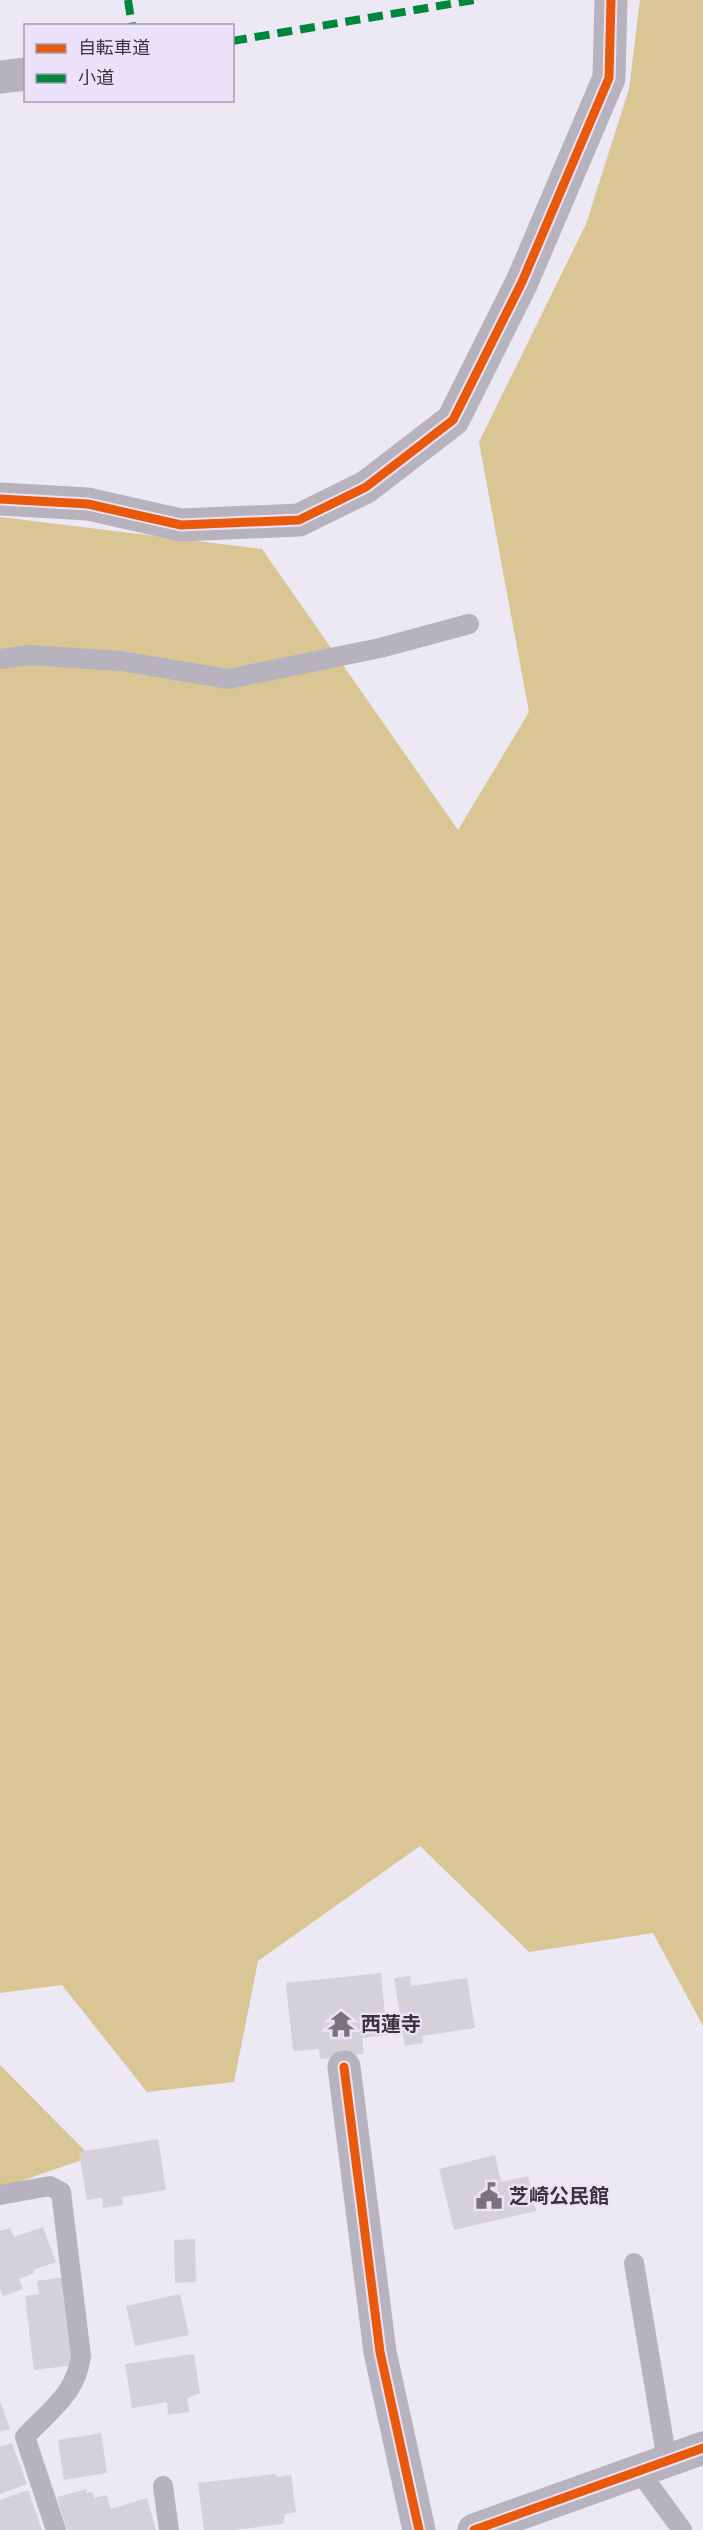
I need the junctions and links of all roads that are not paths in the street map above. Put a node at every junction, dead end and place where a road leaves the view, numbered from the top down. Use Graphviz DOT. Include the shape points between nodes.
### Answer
graph roads {
  1 [pos="611,0"];
  2 [pos="24,74"];
  3 [pos="0,77"];
  4 [pos="0,499"];
  5 [pos="469,624"];
  6 [pos="0,658"];
  7 [pos="344,2067"];
  8 [pos="0,2195"];
  9 [pos="634,2264"];
  10 [pos="703,2448"];
  11 [pos="653,2466"];
  12 [pos="163,2486"];
  13 [pos="56,2530"];
  14 [pos="169,2530"];
  15 [pos="419,2530"];
  16 [pos="474,2530"];
  17 [pos="682,2530"];
  1 -- 4 [label="street" via="609,78 522,282 453,420 366,487 299,520 181,525 88,504"];
  2 -- 3 [label="street"];
  5 -- 6 [label="lane" via="380,648 228,679 121,661 29,655"];
  7 -- 15 [label="street" via="380,2352"];
  8 -- 13 [label="lane" via="50,2186 61,2192 81,2356 72,2388 25,2437"];
  9 -- 11 [label="lane"];
  10 -- 11 [label="street"];
  11 -- 16 [label="street"];
  11 -- 17 [label="lane"];
  12 -- 14 [label="lane"];
}
